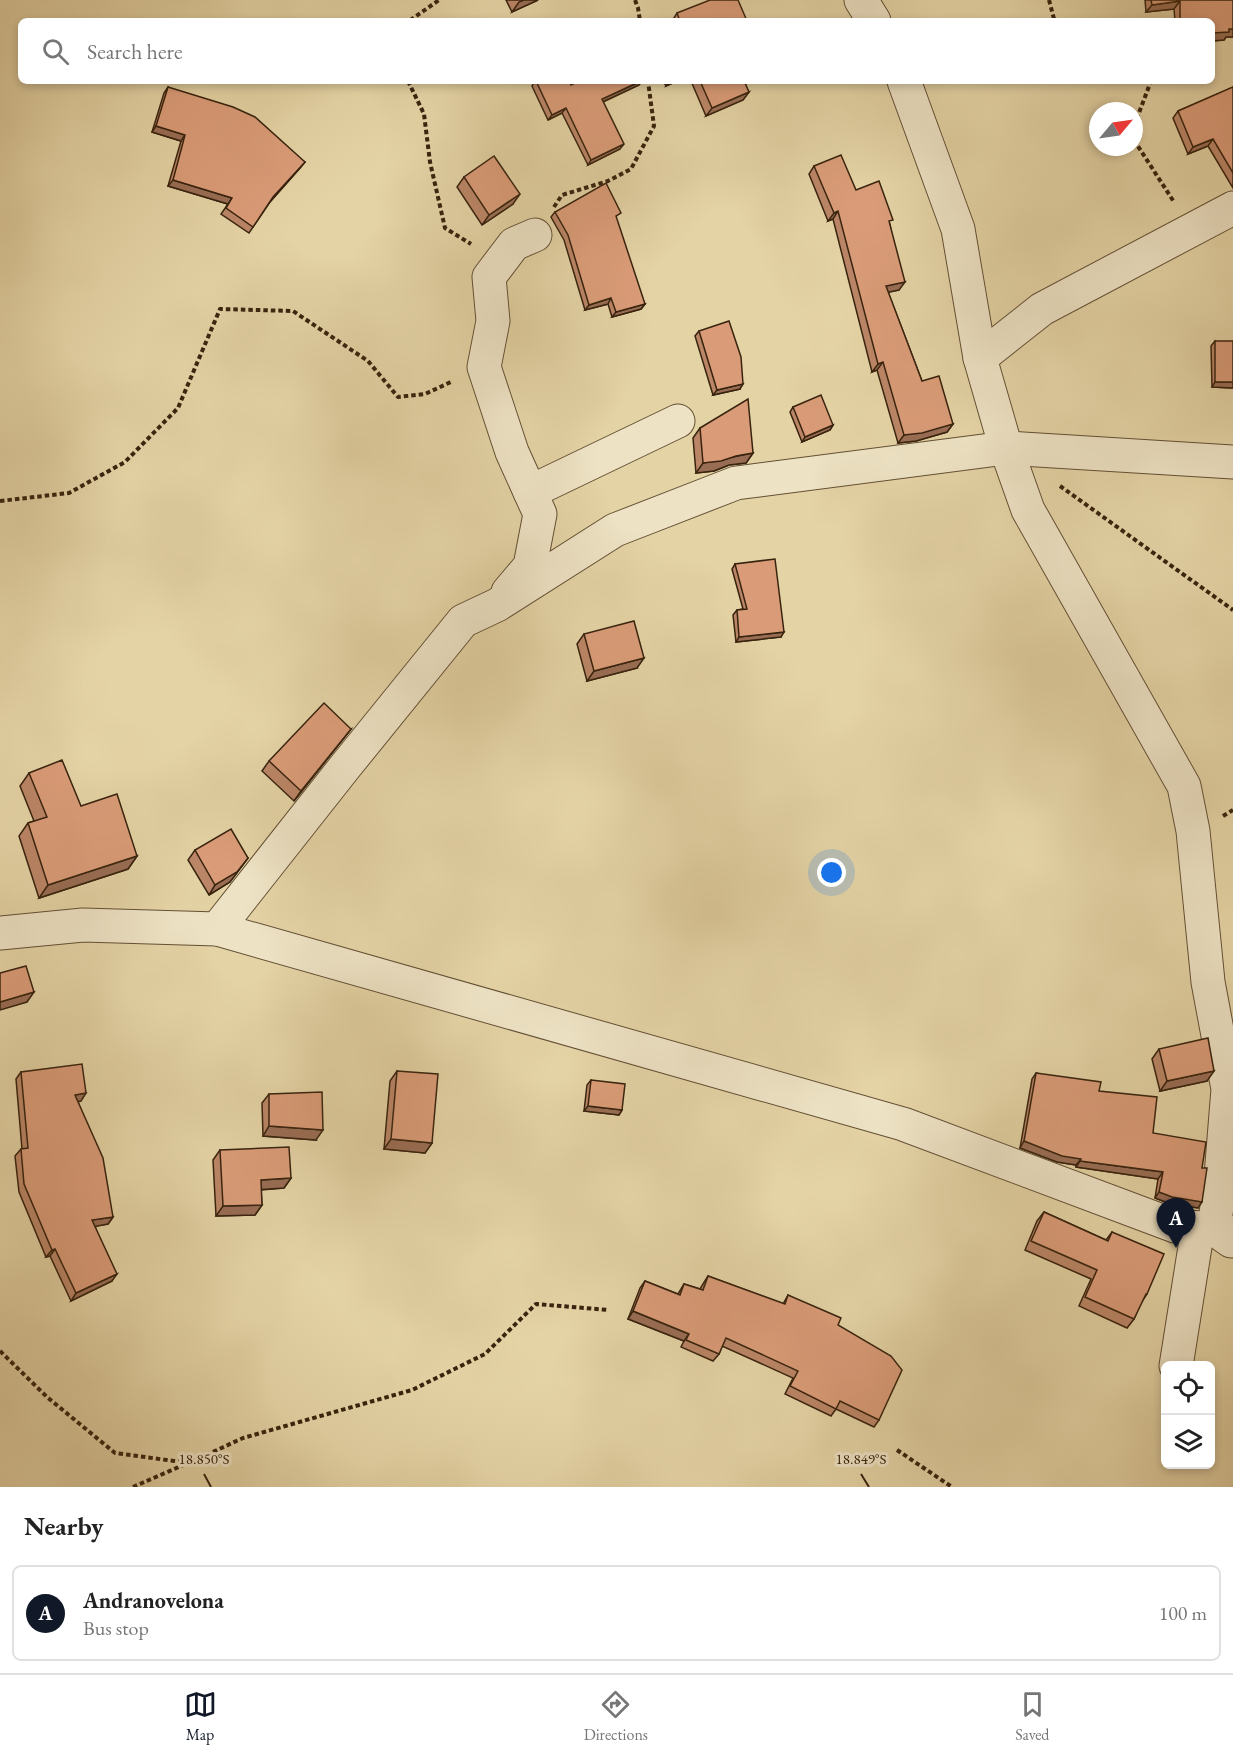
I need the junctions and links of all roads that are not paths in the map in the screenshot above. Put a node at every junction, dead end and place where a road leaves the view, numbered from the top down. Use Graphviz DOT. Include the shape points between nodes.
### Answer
graph roads {
  1 [pos="861,0"];
  2 [pos="872,18"];
  3 [pos="905,84"];
  4 [pos="1233,208"];
  5 [pos="535,236"];
  6 [pos="980,358"];
  7 [pos="678,422"];
  8 [pos="1006,448"];
  9 [pos="1233,462"];
  10 [pos="530,492"];
  11 [pos="497,605"];
  12 [pos="218,929"];
  13 [pos="0,933"];
  14 [pos="1226,1182"];
  15 [pos="1220,1233"];
  16 [pos="1177,1361"];
  1 -- 2 [label="street"];
  3 -- 6 [label="street" via="958,229"];
  4 -- 6 [label="street" via="1042,309"];
  5 -- 10 [label="street" via="514,244 489,277 493,321 483,367"];
  6 -- 8 [label="street"];
  7 -- 10 [label="street"];
  8 -- 9 [label="street"];
  8 -- 11 [label="street" via="736,483 615,530"];
  8 -- 14 [label="street" via="1028,510 1184,786 1193,831 1208,982 1228,1089"];
  10 -- 11 [label="street" via="540,514 530,566"];
  11 -- 12 [label="street" via="463,621"];
  12 -- 13 [label="street" via="83,925"];
  12 -- 15 [label="street" via="903,1124 1175,1226"];
  14 -- 15 [label="street"];
  15 -- 16 [label="street"];
}
